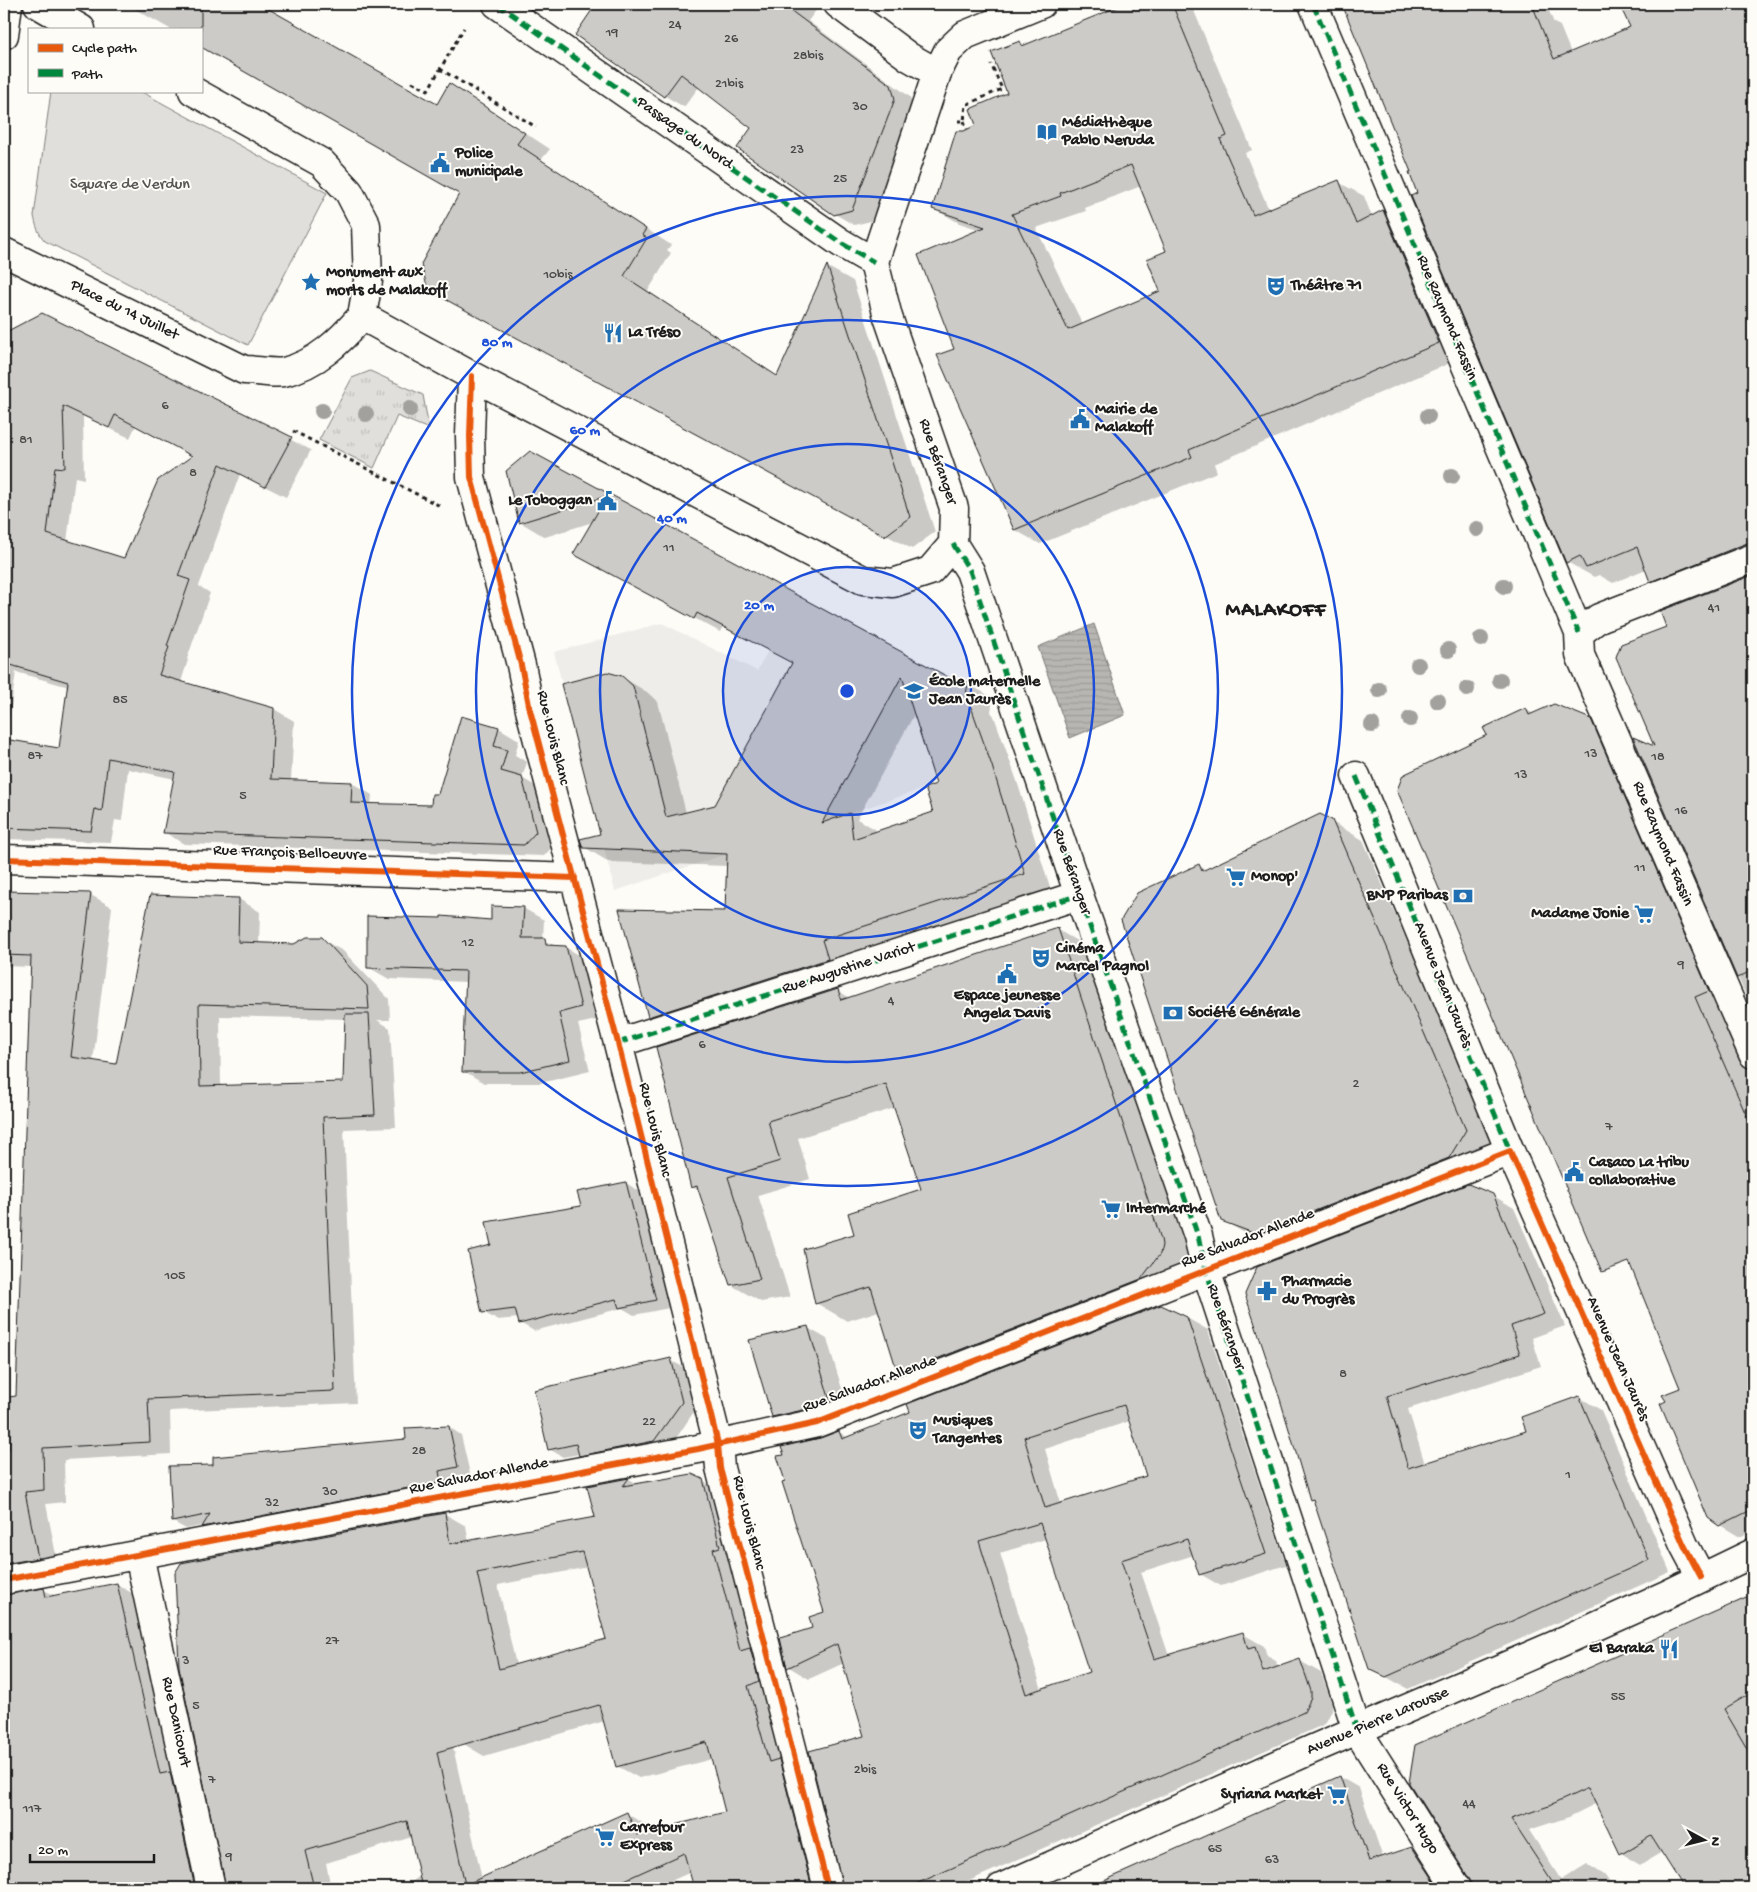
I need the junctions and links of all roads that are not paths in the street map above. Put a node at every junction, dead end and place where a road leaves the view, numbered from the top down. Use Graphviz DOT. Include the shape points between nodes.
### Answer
graph roads {
  1 [pos="8,4"];
  2 [pos="38,4"];
  3 [pos="497,4"];
  4 [pos="838,4"];
  5 [pos="1041,4"];
  6 [pos="1313,4"];
  7 [pos="79,28"];
  8 [pos="4,35"];
  9 [pos="937,73"];
  10 [pos="195,92"];
  11 [pos="4,252"];
  12 [pos="874,262"];
  13 [pos="362,316"];
  14 [pos="472,376"];
  15 [pos="953,544"];
  16 [pos="1753,558"];
  17 [pos="1579,633"];
  18 [pos="1356,776"];
  19 [pos="4,859"];
  20 [pos="575,878"];
  21 [pos="1079,895"];
  22 [pos="618,1043"];
  23 [pos="1753,1054"];
  24 [pos="1510,1151"];
  25 [pos="1206,1270"];
  26 [pos="718,1444"];
  27 [pos="1753,1553"];
  28 [pos="139,1555"];
  29 [pos="1702,1577"];
  30 [pos="4,1580"];
  31 [pos="1357,1730"];
  32 [pos="211,1888"];
  33 [pos="828,1888"];
  34 [pos="1001,1888"];
  35 [pos="1456,1888"];
  1 -- 8 [label="street"];
  2 -- 7 [label="street"];
  3 -- 12 [label="street, Passage du Nord" via="841,243"];
  4 -- 9 [label="street"];
  5 -- 9 [label="street" via="965,35 948,51"];
  6 -- 17 [label="street, Rue Raymond Fassin"];
  9 -- 12 [label="street"];
  10 -- 13 [label="street" via="322,163 349,192 366,225 368,281"];
  11 -- 13 [label="street, Place du 14 Juillet" via="244,370 282,372 316,359 340,340"];
  12 -- 15 [label="street, Rue Béranger" via="888,317 954,508"];
  13 -- 14 [label="street"];
  14 -- 15 [label="street" via="863,580 893,583 930,571"];
  14 -- 20 [label="street, Rue Louis Blanc" via="471,477"];
  15 -- 21 [label="street, Rue Béranger" via="970,571"];
  16 -- 17 [label="street" via="1600,618"];
  17 -- 23 [label="street, Rue Raymond Fassin" via="1580,655"];
  18 -- 24 [label="street, Avenue Jean Jaurès"];
  19 -- 20 [label="street, Rue François Belloeuvre"];
  20 -- 22 [label="street, Rue Louis Blanc"];
  21 -- 22 [label="street, Rue Augustine Variot"];
  21 -- 25 [label="street, Rue Béranger" via="1198,1236"];
  22 -- 26 [label="street, Rue Louis Blanc"];
  24 -- 25 [label="street, Rue Salvador Allende"];
  24 -- 29 [label="street, Avenue Jean Jaurès" via="1684,1544"];
  25 -- 26 [label="street, Rue Salvador Allende" via="817,1422"];
  25 -- 31 [label="street, Rue Béranger"];
  26 -- 28 [label="street, Rue Salvador Allende"];
  26 -- 33 [label="street, Rue Louis Blanc" via="723,1478"];
  27 -- 29 [label="street, Avenue Pierre Larousse"];
  28 -- 30 [label="street, Rue Salvador Allende"];
  28 -- 32 [label="street, Rue Danicourt"];
  29 -- 31 [label="street, Avenue Pierre Larousse"];
  31 -- 34 [label="street, Avenue Pierre Larousse"];
  31 -- 35 [label="street, Rue Victor Hugo"];
}
